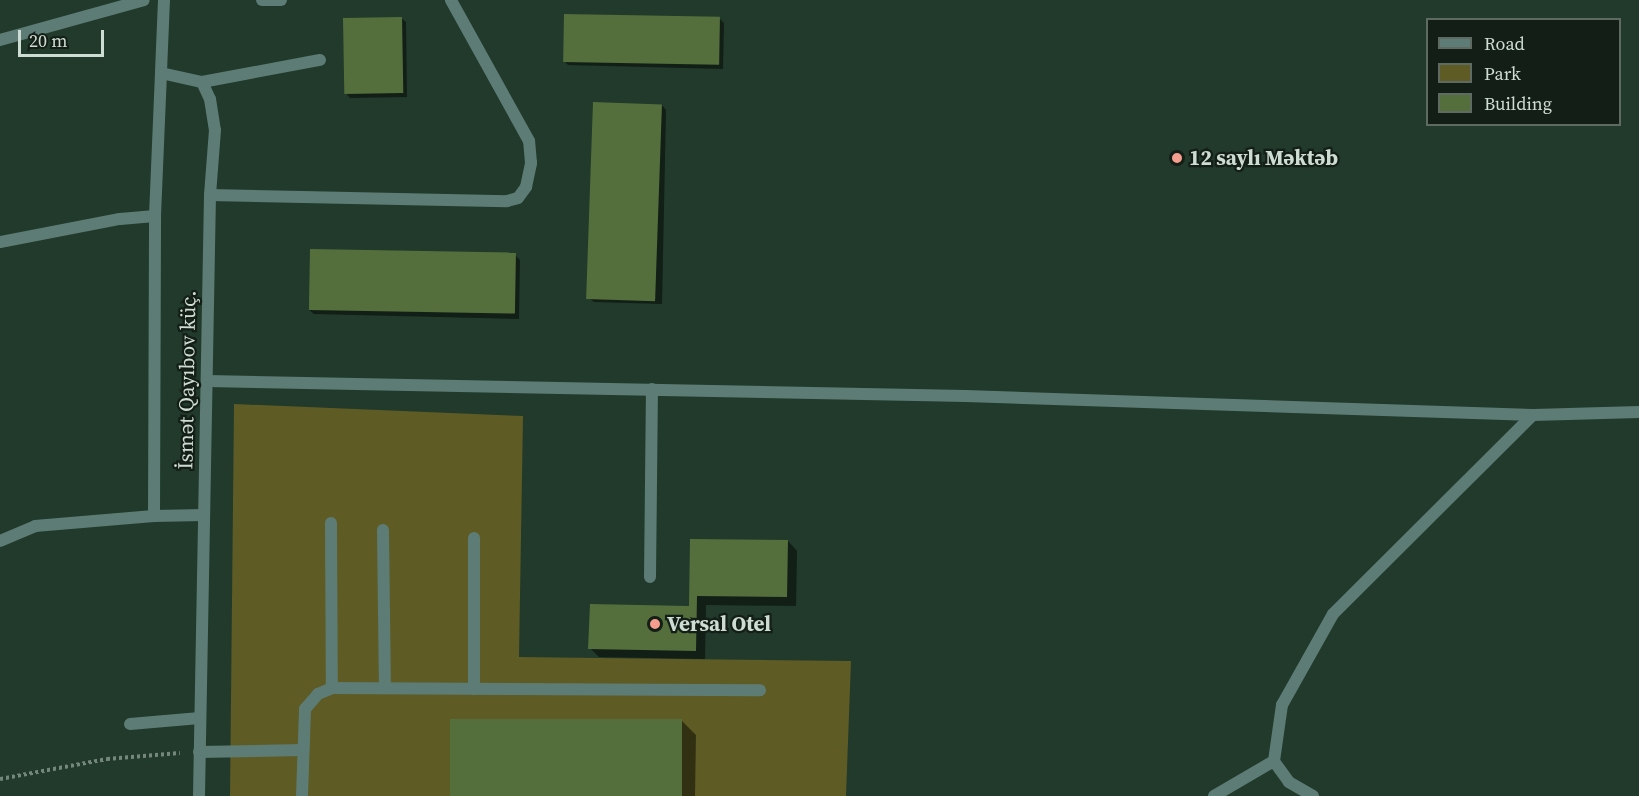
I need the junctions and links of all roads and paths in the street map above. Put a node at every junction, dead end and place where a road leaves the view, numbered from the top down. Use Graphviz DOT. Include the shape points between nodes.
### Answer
graph roads {
  1 [pos="144,0"];
  2 [pos="164,0"];
  3 [pos="262,0"];
  4 [pos="281,0"];
  5 [pos="451,0"];
  6 [pos="0,40"];
  7 [pos="320,60"];
  8 [pos="161,73"];
  9 [pos="202,82"];
  10 [pos="210,195"];
  11 [pos="155,216"];
  12 [pos="0,242"];
  13 [pos="207,381"];
  14 [pos="652,389"];
  15 [pos="1639,412"];
  16 [pos="1533,415"];
  17 [pos="204,515"];
  18 [pos="154,516"];
  19 [pos="331,523"];
  20 [pos="383,530"];
  21 [pos="474,538"];
  22 [pos="0,541"];
  23 [pos="650,577"];
  24 [pos="332,688"];
  25 [pos="385,688"];
  26 [pos="474,689"];
  27 [pos="760,690"];
  28 [pos="200,718"];
  29 [pos="130,724"];
  30 [pos="303,750"];
  31 [pos="199,752"];
  32 [pos="1274,762"];
  33 [pos="0,779"];
  34 [pos="199,796"];
  35 [pos="302,796"];
  36 [pos="1214,796"];
  37 [pos="1314,796"];
  1 -- 6 [label="street"];
  2 -- 8 [label="street"];
  3 -- 4 [label="street"];
  5 -- 10 [label="street" via="529,141 531,163 526,187 518,198 507,201"];
  7 -- 9 [label="street"];
  8 -- 9 [label="street"];
  8 -- 11 [label="street"];
  9 -- 10 [label="street, İsmət Qayıbov küç." via="210,99 215,130"];
  10 -- 13 [label="street, İsmət Qayıbov küç."];
  11 -- 12 [label="street"];
  11 -- 18 [label="street"];
  13 -- 14 [label="street"];
  13 -- 17 [label="street, İsmət Qayıbov küç."];
  14 -- 16 [label="street"];
  14 -- 23 [label="street"];
  15 -- 16 [label="street"];
  16 -- 32 [label="street" via="1333,614 1282,705"];
  17 -- 18 [label="street"];
  17 -- 28 [label="street, İsmət Qayıbov küç."];
  18 -- 22 [label="street" via="36,526"];
  19 -- 24 [label="street"];
  20 -- 25 [label="street"];
  21 -- 26 [label="street"];
  24 -- 25 [label="street"];
  24 -- 30 [label="street" via="318,694 305,709"];
  25 -- 26 [label="street"];
  26 -- 27 [label="street"];
  28 -- 29 [label="street"];
  28 -- 31 [label="street, İsmət Qayıbov küç."];
  30 -- 31 [label="street"];
  30 -- 35 [label="street"];
  31 -- 33 [label="path" via="107,759"];
  31 -- 34 [label="street, İsmət Qayıbov küç."];
  32 -- 36 [label="street"];
  32 -- 37 [label="street" via="1289,782"];
}
